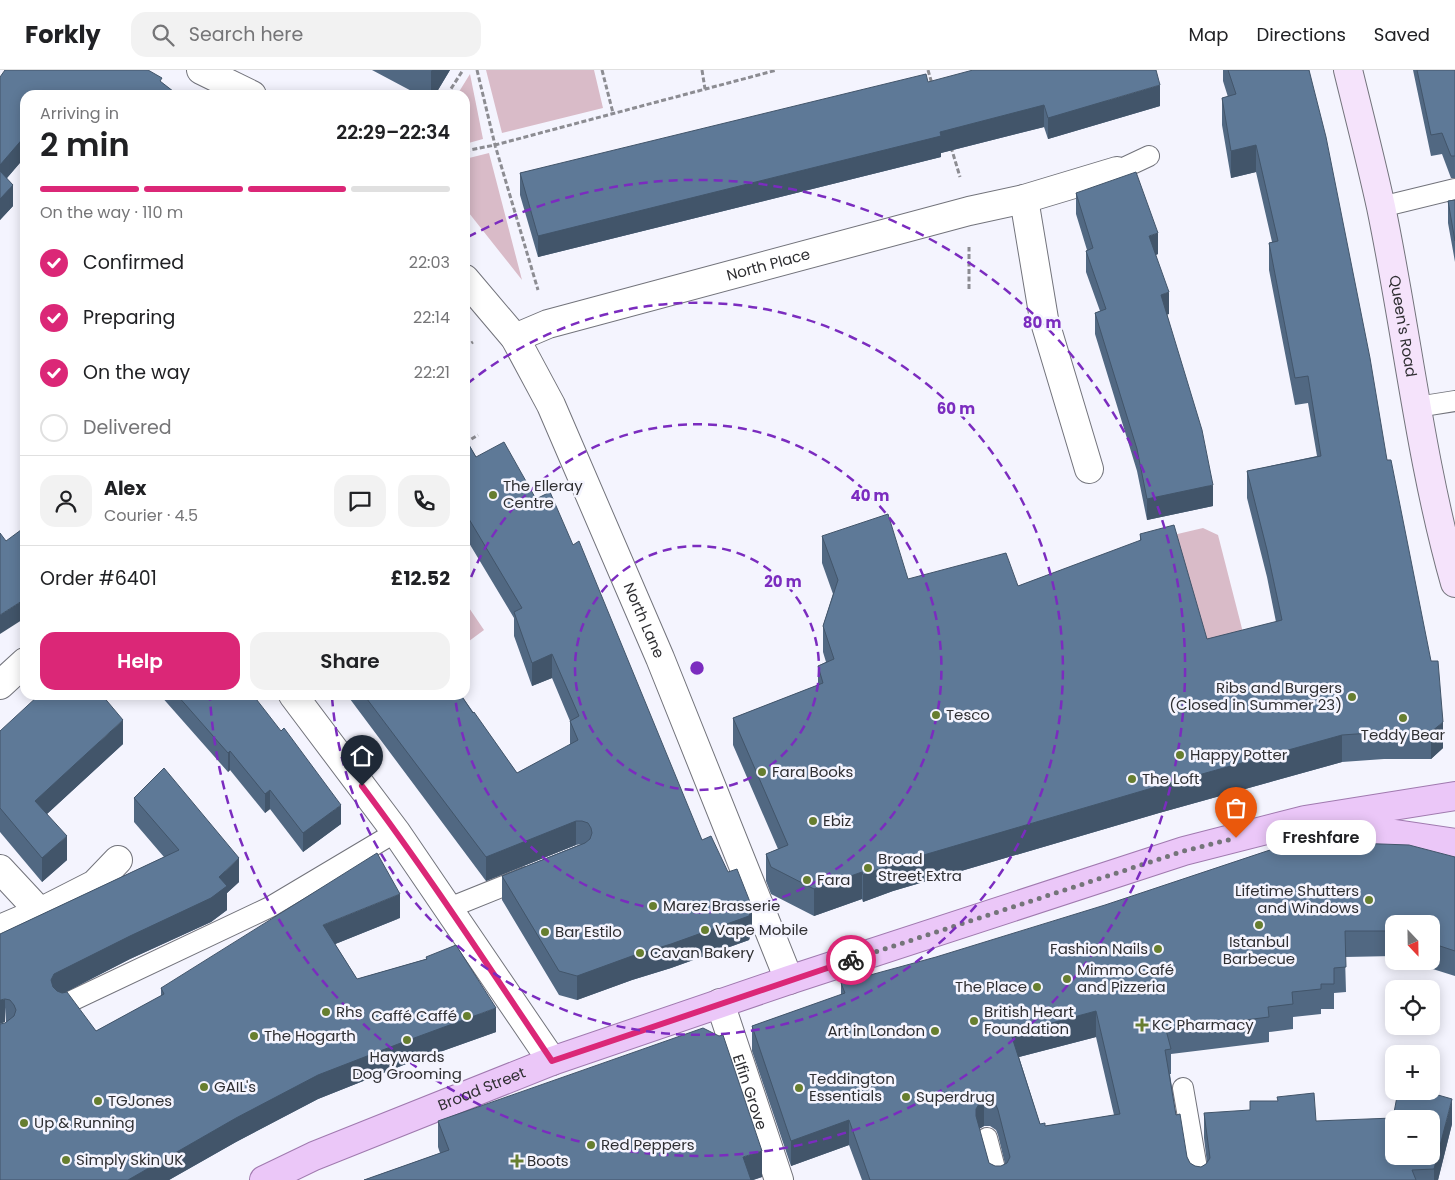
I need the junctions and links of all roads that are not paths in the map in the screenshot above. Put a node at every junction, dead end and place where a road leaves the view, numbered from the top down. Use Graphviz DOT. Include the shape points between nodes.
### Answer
graph roads {
  1 [pos="200,70"];
  2 [pos="1348,70"];
  3 [pos="242,90"];
  4 [pos="1149,156"];
  5 [pos="1117,171"];
  6 [pos="1455,189"];
  7 [pos="1024,199"];
  8 [pos="1381,207"];
  9 [pos="470,285"];
  10 [pos="515,338"];
  11 [pos="1455,401"];
  12 [pos="1417,407"];
  13 [pos="1089,469"];
  14 [pos="1455,583"];
  15 [pos="20,667"];
  16 [pos="0,685"];
  17 [pos="298,700"];
  18 [pos="1455,796"];
  19 [pos="1305,820"];
  20 [pos="396,832"];
  21 [pos="1455,843"];
  22 [pos="118,860"];
  23 [pos="0,869"];
  24 [pos="545,870"];
  25 [pos="449,908"];
  26 [pos="40,912"];
  27 [pos="0,929"];
  28 [pos="789,980"];
  29 [pos="720,1004"];
  30 [pos="63,1005"];
  31 [pos="552,1061"];
  32 [pos="1183,1088"];
  33 [pos="987,1138"];
  34 [pos="264,1180"];
  35 [pos="779,1180"];
  36 [pos="998,1180"];
  37 [pos="1199,1180"];
  1 -- 3 [label="street"];
  2 -- 8 [label="main road, Queen's Road"];
  4 -- 5 [label="lane"];
  5 -- 7 [label="street, North Place"];
  6 -- 8 [label="lane"];
  7 -- 10 [label="street, North Place" via="548,324"];
  7 -- 13 [label="street" via="1044,319"];
  8 -- 12 [label="main road, Queen's Road"];
  9 -- 10 [label="street, North Lane"];
  10 -- 28 [label="street, North Lane" via="551,405 633,595"];
  11 -- 12 [label="lane"];
  12 -- 14 [label="main road, Queen's Road"];
  15 -- 16 [label="street"];
  17 -- 20 [label="street"];
  18 -- 19 [label="main road, Broad Street"];
  19 -- 21 [label="main road, Broad Street"];
  19 -- 28 [label="main road, Broad Street" via="1184,851"];
  20 -- 25 [label="street"];
  20 -- 30 [label="lane" via="270,906"];
  22 -- 26 [label="street" via="95,884"];
  23 -- 26 [label="street"];
  24 -- 25 [label="lane"];
  25 -- 31 [label="street"];
  26 -- 27 [label="street"];
  28 -- 29 [label="main road, Broad Street"];
  29 -- 31 [label="main road, Broad Street"];
  29 -- 35 [label="street, Elfin Grove"];
  31 -- 34 [label="main road, Broad Street" via="314,1156"];
  32 -- 37 [label="lane"];
  33 -- 36 [label="lane"];
}
